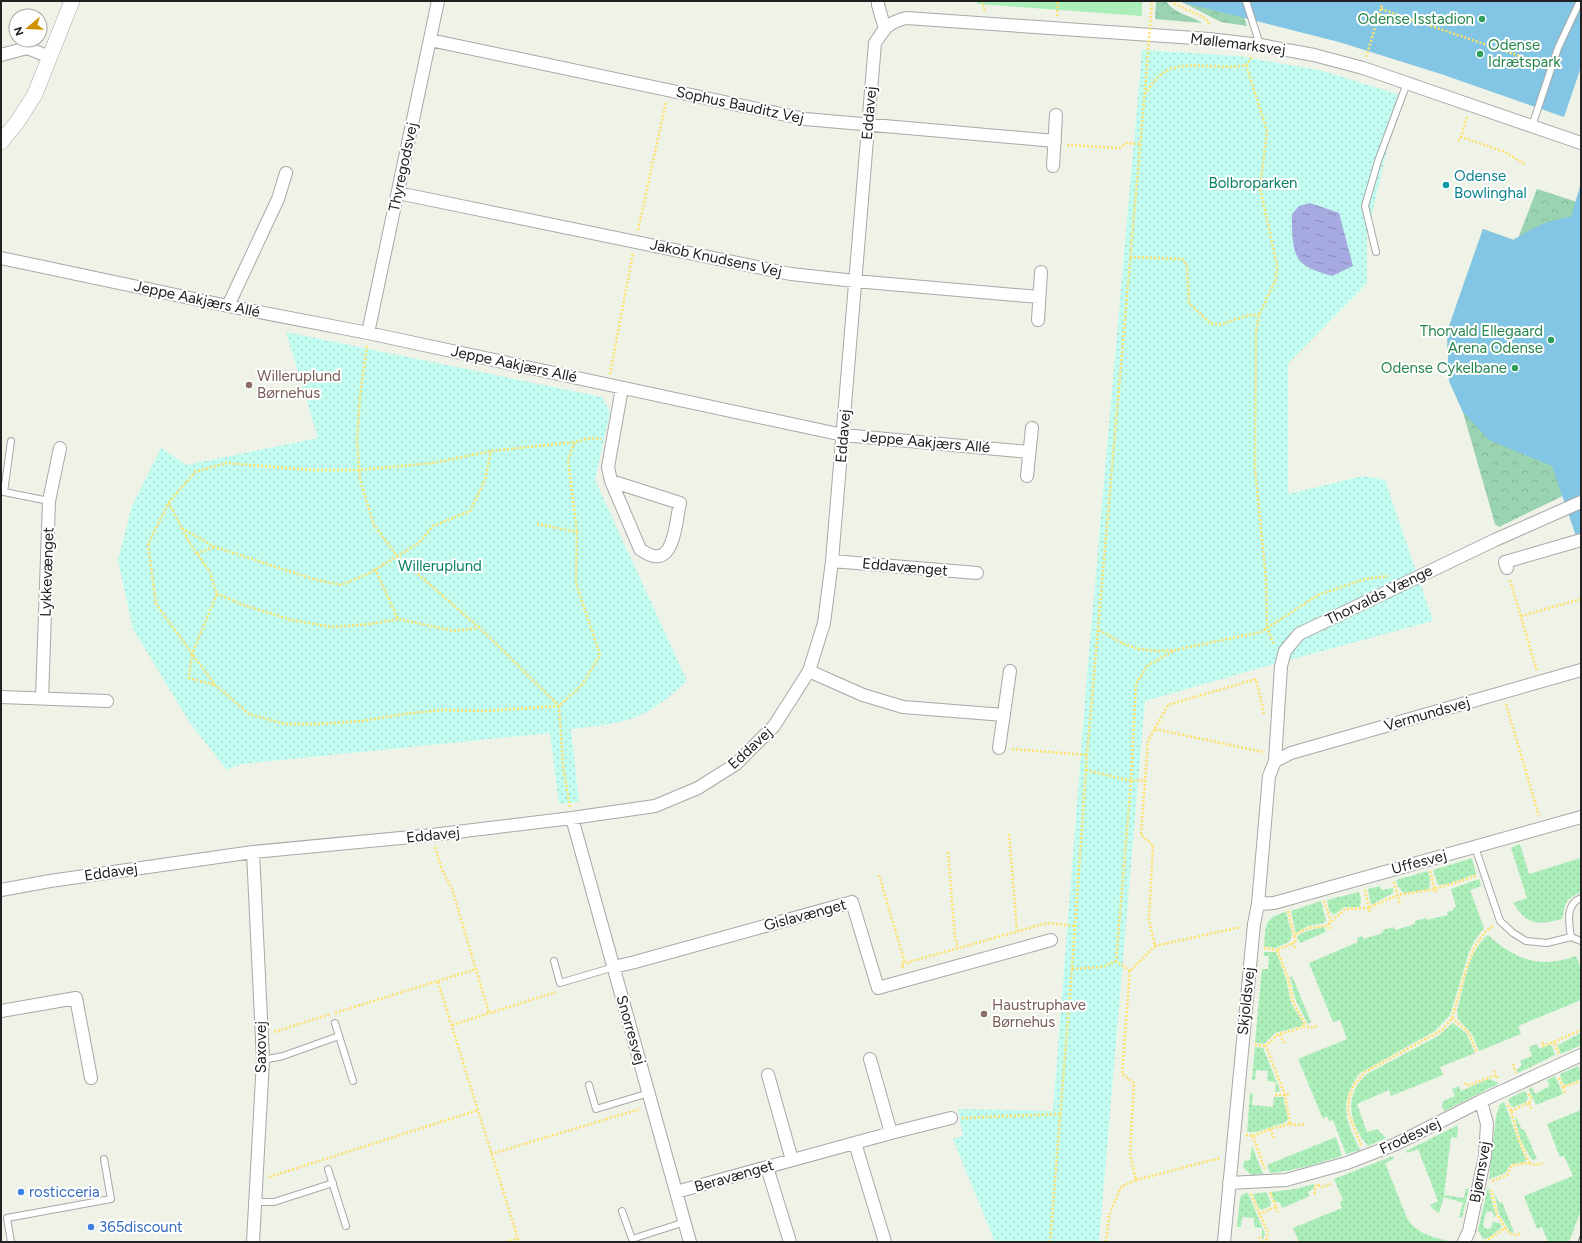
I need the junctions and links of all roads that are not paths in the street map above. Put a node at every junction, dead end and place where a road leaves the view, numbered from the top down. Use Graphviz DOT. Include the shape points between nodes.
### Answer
graph roads {
  1 [pos="72,1"];
  2 [pos="438,1"];
  3 [pos="878,1"];
  4 [pos="1246,1"];
  5 [pos="1580,1"];
  6 [pos="885,29"];
  7 [pos="430,40"];
  8 [pos="1260,45"];
  9 [pos="1,55"];
  10 [pos="50,57"];
  11 [pos="1407,83"];
  12 [pos="1056,115"];
  13 [pos="868,125"];
  14 [pos="1532,126"];
  15 [pos="1,142"];
  16 [pos="1054,142"];
  17 [pos="1581,143"];
  18 [pos="1053,166"];
  19 [pos="286,173"];
  20 [pos="398,193"];
  21 [pos="1376,252"];
  22 [pos="1,258"];
  23 [pos="1041,272"];
  24 [pos="855,281"];
  25 [pos="1039,297"];
  26 [pos="228,306"];
  27 [pos="1038,320"];
  28 [pos="368,333"];
  29 [pos="622,388"];
  30 [pos="1032,428"];
  31 [pos="843,435"];
  32 [pos="11,441"];
  33 [pos="60,448"];
  34 [pos="1030,452"];
  35 [pos="1027,476"];
  36 [pos="611,481"];
  37 [pos="49,501"];
  38 [pos="1581,502"];
  39 [pos="1581,540"];
  40 [pos="832,561"];
  41 [pos="1507,568"];
  42 [pos="978,573"];
  43 [pos="1581,670"];
  44 [pos="809,671"];
  45 [pos="1010,671"];
  46 [pos="1,697"];
  47 [pos="42,698"];
  48 [pos="107,701"];
  49 [pos="1004,715"];
  50 [pos="999,748"];
  51 [pos="1274,761"];
  52 [pos="1581,817"];
  53 [pos="572,818"];
  54 [pos="1475,847"];
  55 [pos="253,852"];
  56 [pos="1,890"];
  57 [pos="1581,898"];
  58 [pos="1258,904"];
  59 [pos="1571,937"];
  60 [pos="1051,940"];
  61 [pos="1581,941"];
  62 [pos="554,961"];
  63 [pos="614,967"];
  64 [pos="1,1011"];
  65 [pos="335,1023"];
  66 [pos="339,1036"];
  67 [pos="1581,1055"];
  68 [pos="870,1059"];
  69 [pos="263,1060"];
  70 [pos="768,1075"];
  71 [pos="91,1078"];
  72 [pos="354,1081"];
  73 [pos="589,1085"];
  74 [pos="649,1093"];
  75 [pos="1481,1101"];
  76 [pos="951,1118"];
  77 [pos="890,1132"];
  78 [pos="855,1142"];
  79 [pos="104,1159"];
  80 [pos="792,1160"];
  81 [pos="767,1167"];
  82 [pos="328,1169"];
  83 [pos="333,1183"];
  84 [pos="1229,1183"];
  85 [pos="676,1192"];
  86 [pos="255,1202"];
  87 [pos="622,1211"];
  88 [pos="685,1222"];
  89 [pos="346,1226"];
  90 [pos="11,1242"];
  91 [pos="253,1242"];
  92 [pos="690,1242"];
  93 [pos="790,1242"];
  94 [pos="885,1242"];
  95 [pos="1224,1242"];
  96 [pos="1464,1242"];
  1 -- 10 [label="street"];
  2 -- 7 [label="street, Thyregodsvej"];
  3 -- 6 [label="street"];
  4 -- 8 [label="lane"];
  5 -- 14 [label="lane" via="1558,48"];
  6 -- 8 [label="street, Møllemarksvej" via="893,21 906,18 1209,39"];
  6 -- 13 [label="street, Eddavej" via="876,43"];
  7 -- 13 [label="street, Sophus Bauditz Vej" via="806,119"];
  7 -- 20 [label="street, Thyregodsvej"];
  8 -- 11 [label="street, Møllemarksvej" via="1314,55"];
  9 -- 10 [label="street" via="27,48"];
  10 -- 15 [label="street" via="35,94"];
  11 -- 14 [label="street, Møllemarksvej"];
  11 -- 21 [label="lane" via="1378,161 1365,206"];
  12 -- 16 [label="street"];
  13 -- 16 [label="street, Sophus Bauditz Vej"];
  13 -- 24 [label="street, Eddavej"];
  14 -- 17 [label="street, Møllemarksvej"];
  16 -- 18 [label="street"];
  19 -- 26 [label="street" via="278,199"];
  20 -- 24 [label="street, Jakob Knudsens Vej" via="791,274"];
  20 -- 28 [label="street, Thyregodsvej"];
  22 -- 26 [label="street, Jeppe Aakjærs Allé"];
  23 -- 25 [label="street"];
  24 -- 25 [label="street, Jakob Knudsens Vej"];
  24 -- 31 [label="street, Eddavej"];
  25 -- 27 [label="street"];
  26 -- 28 [label="street, Jeppe Aakjærs Allé"];
  28 -- 29 [label="street, Jeppe Aakjærs Allé"];
  29 -- 31 [label="street, Jeppe Aakjærs Allé"];
  29 -- 36 [label="street" via="608,467"];
  30 -- 34 [label="street"];
  31 -- 34 [label="street, Jeppe Aakjærs Allé"];
  31 -- 40 [label="street, Eddavej"];
  32 -- 37 [label="lane" via="4,492"];
  33 -- 37 [label="street, Lykkevænget"];
  34 -- 35 [label="street"];
  36 -- 36 [label="street" via="640,549 649,556 663,554 670,548 680,503"];
  37 -- 47 [label="street, Lykkevænget"];
  38 -- 51 [label="street, Thorvalds Vænge" via="1495,540 1299,634 1284,651 1281,666"];
  39 -- 41 [label="street" via="1505,562"];
  40 -- 42 [label="street, Eddavænget"];
  40 -- 44 [label="street, Eddavej" via="824,623"];
  43 -- 51 [label="street, Vermundsvej" via="1291,753"];
  44 -- 49 [label="street" via="864,695 903,707"];
  44 -- 53 [label="street, Eddavej" via="774,726 736,764 698,788 655,806"];
  45 -- 49 [label="street"];
  46 -- 47 [label="street"];
  47 -- 48 [label="street"];
  49 -- 50 [label="street"];
  51 -- 58 [label="street, Skjoldsvej" via="1269,776"];
  52 -- 54 [label="street, Uffesvej"];
  53 -- 55 [label="street, Eddavej" via="432,835"];
  53 -- 63 [label="street, Snorresvej"];
  54 -- 58 [label="street, Uffesvej" via="1274,903"];
  54 -- 59 [label="lane" via="1500,921 1526,941 1547,943"];
  55 -- 56 [label="street, Eddavej"];
  55 -- 69 [label="street, Saxovej"];
  57 -- 59 [label="lane" via="1571,907 1568,918"];
  58 -- 84 [label="street, Skjoldsvej"];
  59 -- 61 [label="lane"];
  60 -- 63 [label="street, Gislavænget" via="878,988 852,902"];
  62 -- 63 [label="lane" via="560,983"];
  63 -- 74 [label="street, Snorresvej"];
  64 -- 71 [label="street" via="76,998"];
  65 -- 66 [label="lane"];
  66 -- 69 [label="lane" via="283,1056"];
  66 -- 72 [label="lane"];
  67 -- 75 [label="street, Frodesvej"];
  68 -- 77 [label="street"];
  69 -- 86 [label="street, Saxovej"];
  70 -- 80 [label="street, Beravænget"];
  73 -- 74 [label="lane" via="596,1109"];
  74 -- 85 [label="street, Snorresvej"];
  75 -- 84 [label="street, Frodesvej" via="1396,1144 1347,1163 1286,1180"];
  75 -- 96 [label="street, Bjørnsvej" via="1487,1124 1485,1181"];
  76 -- 77 [label="street, Beravænget"];
  77 -- 78 [label="street, Beravænget"];
  78 -- 80 [label="street, Beravænget"];
  78 -- 94 [label="street"];
  79 -- 90 [label="lane" via="111,1199 7,1218"];
  80 -- 81 [label="street, Beravænget"];
  81 -- 85 [label="street, Beravænget"];
  81 -- 93 [label="street"];
  82 -- 83 [label="lane"];
  83 -- 86 [label="lane" via="274,1202"];
  83 -- 89 [label="lane"];
  84 -- 95 [label="street, Skjoldsvej"];
  85 -- 88 [label="street, Snorresvej"];
  86 -- 91 [label="street, Saxovej"];
  87 -- 88 [label="lane" via="632,1240"];
  88 -- 92 [label="street, Snorresvej"];
}
